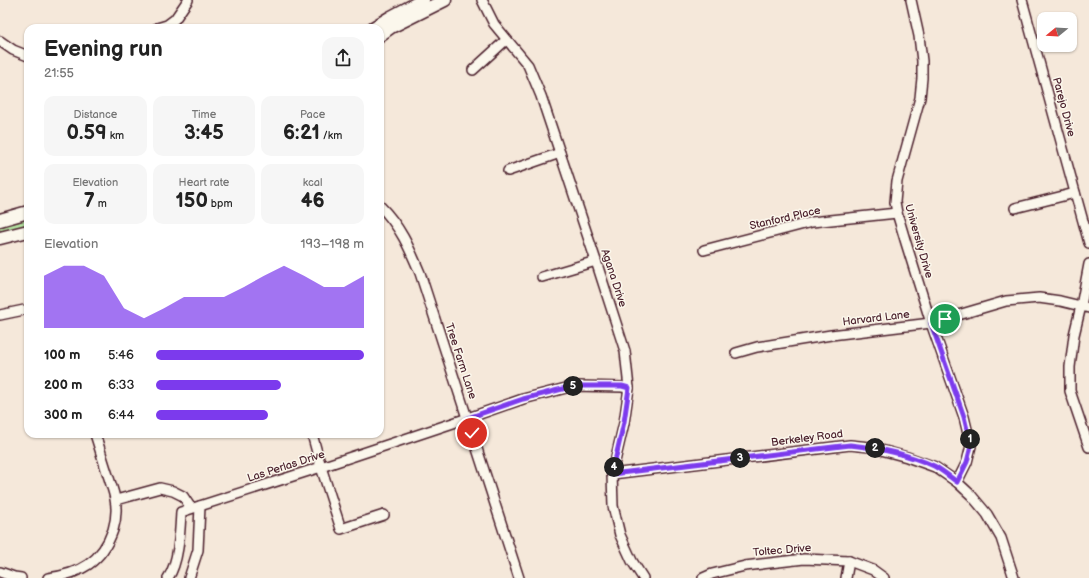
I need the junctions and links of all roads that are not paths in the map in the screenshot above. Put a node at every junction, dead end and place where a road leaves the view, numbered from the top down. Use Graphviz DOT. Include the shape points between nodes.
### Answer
graph roads {
  1 [pos="188,0"];
  2 [pos="423,0"];
  3 [pos="445,0"];
  4 [pos="482,0"];
  5 [pos="911,0"];
  6 [pos="1022,0"];
  7 [pos="168,24"];
  8 [pos="380,24"];
  9 [pos="384,32"];
  10 [pos="506,40"];
  11 [pos="0,41"];
  12 [pos="24,54"];
  13 [pos="474,70"];
  14 [pos="560,153"];
  15 [pos="508,172"];
  16 [pos="1075,193"];
  17 [pos="1015,208"];
  18 [pos="384,210"];
  19 [pos="24,213"];
  20 [pos="896,213"];
  21 [pos="0,220"];
  22 [pos="24,231"];
  23 [pos="0,238"];
  24 [pos="1089,243"];
  25 [pos="704,250"];
  26 [pos="596,261"];
  27 [pos="1089,264"];
  28 [pos="542,277"];
  29 [pos="1085,307"];
  30 [pos="24,310"];
  31 [pos="0,315"];
  32 [pos="931,323"];
  33 [pos="736,353"];
  34 [pos="629,388"];
  35 [pos="468,418"];
  36 [pos="96,438"];
  37 [pos="313,438"];
  38 [pos="1089,447"];
  39 [pos="320,467"];
  40 [pos="612,474"];
  41 [pos="957,482"];
  42 [pos="116,500"];
  43 [pos="196,507"];
  44 [pos="384,515"];
  45 [pos="849,560"];
  46 [pos="0,572"];
  47 [pos="172,577"];
  48 [pos="20,578"];
  49 [pos="48,578"];
  50 [pos="189,578"];
  51 [pos="519,578"];
  52 [pos="643,578"];
  53 [pos="703,578"];
  54 [pos="846,578"];
  55 [pos="884,578"];
  56 [pos="1014,578"];
  1 -- 7 [label="street"];
  2 -- 8 [label="main road"];
  3 -- 9 [label="main road"];
  4 -- 10 [label="street, Agana Drive" via="494,24"];
  5 -- 20 [label="street, University Drive" via="919,36 922,78 920,98 897,181"];
  6 -- 16 [label="street, Parejo Drive"];
  10 -- 13 [label="street"];
  10 -- 14 [label="street, Agana Drive" via="528,65"];
  11 -- 12 [label="street"];
  14 -- 15 [label="street"];
  14 -- 26 [label="street, Agana Drive"];
  16 -- 17 [label="street"];
  16 -- 24 [label="street, Parejo Drive"];
  18 -- 35 [label="street, Tree Farm Lane" via="410,248"];
  19 -- 21 [label="main road"];
  20 -- 25 [label="street, Stanford Place" via="812,222"];
  20 -- 32 [label="street, University Drive"];
  22 -- 23 [label="main road"];
  26 -- 28 [label="street"];
  26 -- 34 [label="street, Agana Drive" via="625,351"];
  27 -- 29 [label="street"];
  29 -- 32 [label="street, Harvard Lane" via="1039,298 1006,300"];
  29 -- 38 [label="street" via="1074,335 1070,391"];
  30 -- 31 [label="street"];
  32 -- 33 [label="street, Harvard Lane" via="831,335"];
  32 -- 41 [label="street, University Drive" via="964,417 971,446 967,462"];
  34 -- 35 [label="street, Las Perlas Drive" via="574,386 523,399"];
  34 -- 40 [label="street, Agana Drive"];
  35 -- 39 [label="street, Las Perlas Drive"];
  35 -- 51 [label="street, Tree Farm Lane"];
  36 -- 42 [label="street"];
  37 -- 39 [label="street"];
  39 -- 43 [label="street, Las Perlas Drive"];
  39 -- 44 [label="street" via="341,529"];
  40 -- 41 [label="street, Berkeley Road" via="850,445 870,447 907,457 935,467"];
  40 -- 52 [label="street, Agana Drive" via="613,506 620,535"];
  41 -- 56 [label="street, Berkeley Road" via="987,514 1001,538"];
  42 -- 43 [label="street" via="160,488 183,496"];
  42 -- 49 [label="street" via="115,521 106,545 98,557 75,572"];
  43 -- 47 [label="street, Las Perlas Drive" via="181,512 180,534"];
  43 -- 50 [label="street" via="198,550"];
  45 -- 53 [label="street, Toltec Drive" via="804,559 745,566"];
  45 -- 54 [label="street"];
  45 -- 55 [label="street, Toltec Drive" via="873,570"];
  46 -- 48 [label="street"];
}
